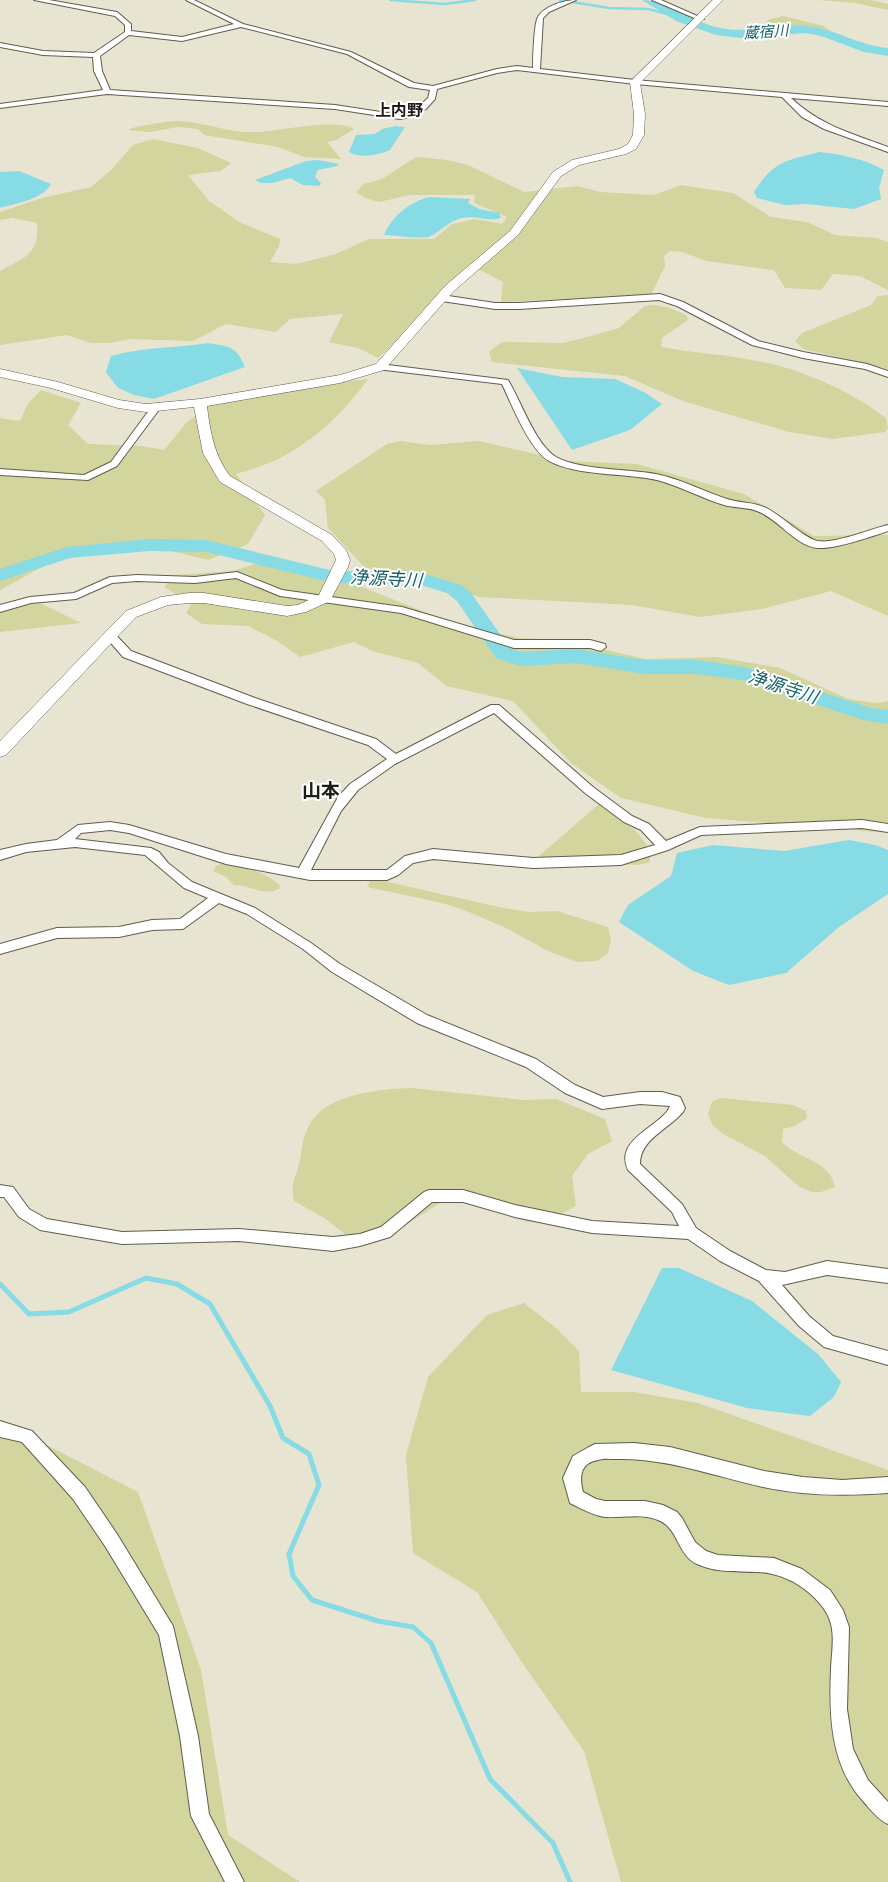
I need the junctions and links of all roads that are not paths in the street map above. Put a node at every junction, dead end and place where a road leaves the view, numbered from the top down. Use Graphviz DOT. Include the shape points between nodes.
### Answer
graph roads {
  1 [pos="37,0"];
  2 [pos="189,0"];
  3 [pos="573,0"];
  4 [pos="655,0"];
  5 [pos="718,0"];
  6 [pos="701,19"];
  7 [pos="241,25"];
  8 [pos="128,33"];
  9 [pos="0,45"];
  10 [pos="96,55"];
  11 [pos="536,70"];
  12 [pos="635,82"];
  13 [pos="433,88"];
  14 [pos="107,92"];
  15 [pos="784,95"];
  16 [pos="888,104"];
  17 [pos="0,106"];
  18 [pos="888,150"];
  19 [pos="442,298"];
  20 [pos="380,367"];
  21 [pos="0,373"];
  22 [pos="888,374"];
  23 [pos="200,403"];
  24 [pos="156,407"];
  25 [pos="0,472"];
  26 [pos="888,528"];
  27 [pos="327,596"];
  28 [pos="0,609"];
  29 [pos="109,635"];
  30 [pos="600,647"];
  31 [pos="0,752"];
  32 [pos="396,760"];
  33 [pos="888,828"];
  34 [pos="61,844"];
  35 [pos="664,848"];
  36 [pos="0,856"];
  37 [pos="302,873"];
  38 [pos="217,898"];
  39 [pos="0,949"];
  40 [pos="0,1191"];
  41 [pos="691,1233"];
  42 [pos="764,1276"];
  43 [pos="888,1276"];
  44 [pos="888,1358"];
  45 [pos="0,1429"];
  46 [pos="888,1485"];
  47 [pos="888,1815"];
  48 [pos="235,1882"];
  1 -- 8 [label="street" via="117,14 128,24"];
  2 -- 7 [label="street"];
  3 -- 11 [label="street" via="547,11 540,18"];
  4 -- 6 [label="street"];
  5 -- 6 [label="street"];
  6 -- 12 [label="street"];
  7 -- 8 [label="street" via="182,39"];
  7 -- 13 [label="street" via="343,51 412,85"];
  8 -- 10 [label="street"];
  9 -- 10 [label="street" via="43,53"];
  10 -- 14 [label="street" via="98,71"];
  11 -- 12 [label="street"];
  11 -- 13 [label="street" via="507,69"];
  12 -- 15 [label="street"];
  12 -- 19 [label="street" via="640,124 634,147 565,167 549,183 514,233"];
  13 -- 14 [label="street" via="433,98 419,111 400,117 335,107"];
  14 -- 17 [label="street"];
  15 -- 16 [label="street"];
  15 -- 18 [label="street" via="805,115 827,127"];
  19 -- 20 [label="street"];
  19 -- 22 [label="street" via="519,306 660,297 755,343"];
  20 -- 23 [label="street" via="340,379"];
  20 -- 26 [label="street" via="505,382 532,436 551,458 568,464 656,477 726,502 761,508 806,541 818,545"];
  21 -- 24 [label="street" via="118,404"];
  23 -- 24 [label="street"];
  23 -- 27 [label="street" via="205,440 216,467 225,479 327,538 341,553 341,567"];
  24 -- 25 [label="street" via="114,464 84,478"];
  27 -- 28 [label="street" via="280,593 237,576 195,580 137,578 110,580 76,596 30,600"];
  27 -- 29 [label="street" via="301,610 288,611 204,598 166,600 131,614"];
  27 -- 30 [label="street" via="402,610 514,644 590,644"];
  29 -- 31 [label="street"];
  29 -- 32 [label="street" via="127,654 251,702 372,742"];
  32 -- 35 [label="street" via="495,708 589,790 628,819 645,827"];
  32 -- 37 [label="street" via="356,784 342,800 330,818 312,862"];
  33 -- 35 [label="street" via="862,824 717,829 700,831"];
  34 -- 36 [label="street" via="26,848"];
  34 -- 37 [label="street" via="78,829 110,826 226,860"];
  34 -- 38 [label="street" via="147,851 177,877"];
  35 -- 37 [label="street" via="621,860 533,863 433,854 417,856 398,871 387,875"];
  38 -- 39 [label="street" via="183,924 152,925 119,932 57,933"];
  38 -- 41 [label="street" via="251,910 336,968 422,1019 531,1063 570,1089 602,1103 640,1098 675,1101 678,1108 672,1117 634,1147 633,1166 677,1208"];
  40 -- 41 [label="street" via="8,1191 24,1213 45,1225 122,1238 239,1235 333,1244 385,1232 429,1196 463,1196 592,1227"];
  41 -- 42 [label="street" via="725,1256"];
  42 -- 43 [label="street" via="785,1279 827,1268"];
  42 -- 44 [label="street" via="804,1321 830,1342"];
  45 -- 48 [label="street" via="27,1436 78,1493 167,1632 189,1736 200,1816"];
  46 -- 47 [label="street" via="842,1488 803,1485 764,1479 670,1455 634,1451 595,1452 579,1461 571,1478 576,1497 596,1507 656,1511 672,1518 692,1552 709,1561 729,1565 774,1565 808,1580 824,1595 838,1616 841,1627 838,1721 847,1757 862,1786"];
}
